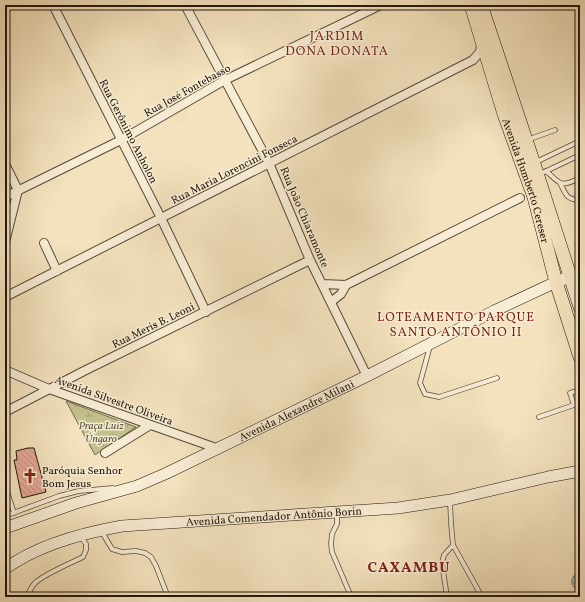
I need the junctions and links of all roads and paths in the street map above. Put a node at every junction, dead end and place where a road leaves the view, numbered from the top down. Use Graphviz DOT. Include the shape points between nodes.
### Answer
graph roads {
  1 [pos="53,5"];
  2 [pos="185,5"];
  3 [pos="381,5"];
  4 [pos="471,5"];
  5 [pos="481,5"];
  6 [pos="481,41"];
  7 [pos="473,60"];
  8 [pos="489,64"];
  9 [pos="225,80"];
  10 [pos="555,130"];
  11 [pos="121,140"];
  12 [pos="526,140"];
  13 [pos="580,141"];
  14 [pos="580,155"];
  15 [pos="269,163"];
  16 [pos="5,164"];
  17 [pos="539,170"];
  18 [pos="580,178"];
  19 [pos="560,183"];
  20 [pos="18,190"];
  21 [pos="5,197"];
  22 [pos="520,198"];
  23 [pos="580,200"];
  24 [pos="161,218"];
  25 [pos="5,242"];
  26 [pos="44,243"];
  27 [pos="310,260"];
  28 [pos="57,271"];
  29 [pos="575,275"];
  30 [pos="556,282"];
  31 [pos="323,284"];
  32 [pos="346,285"];
  33 [pos="5,297"];
  34 [pos="331,302"];
  35 [pos="580,306"];
  36 [pos="206,312"];
  37 [pos="432,342"];
  38 [pos="580,357"];
  39 [pos="5,370"];
  40 [pos="367,376"];
  41 [pos="497,378"];
  42 [pos="49,389"];
  43 [pos="580,390"];
  44 [pos="5,412"];
  45 [pos="539,417"];
  46 [pos="150,425"];
  47 [pos="216,448"];
  48 [pos="105,453"];
  49 [pos="580,465"];
  50 [pos="580,471"];
  51 [pos="548,477"];
  52 [pos="5,485"];
  53 [pos="137,486"];
  54 [pos="450,500"];
  55 [pos="14,512"];
  56 [pos="337,512"];
  57 [pos="5,525"];
  58 [pos="101,530"];
  59 [pos="79,535"];
  60 [pos="454,545"];
  61 [pos="5,569"];
  62 [pos="27,597"];
  63 [pos="168,597"];
  64 [pos="355,597"];
  65 [pos="447,597"];
  66 [pos="482,597"];
  1 -- 11 [label="street, Rua Gerônimo Anholon"];
  2 -- 9 [label="street, Rua João Chiaramonte"];
  3 -- 9 [label="street, Rua José Fontebasso"];
  4 -- 6 [label="main road, Avenida Humberto Cereser"];
  5 -- 12 [label="main road, Avenida Humberto Cereser"];
  6 -- 7 [label="street" via="480,52"];
  6 -- 8 [label="main road, Avenida Humberto Cereser"];
  7 -- 8 [label="street" via="478,59"];
  7 -- 15 [label="street, Rua Maria Lorencini Fonseca"];
  8 -- 30 [label="main road, Avenida Humberto Cereser" via="534,198"];
  9 -- 11 [label="street, Rua José Fontebasso"];
  9 -- 15 [label="street, Rua João Chiaramonte"];
  10 -- 12 [label="lane"];
  11 -- 20 [label="street, Rua José Fontebasso"];
  11 -- 24 [label="street, Rua Gerônimo Anholon"];
  12 -- 17 [label="main road, Avenida Humberto Cereser"];
  13 -- 17 [label="lane"];
  14 -- 17 [label="lane"];
  15 -- 24 [label="street, Rua Maria Lorencini Fonseca"];
  15 -- 27 [label="street, Rua João Chiaramonte"];
  16 -- 20 [label="street"];
  17 -- 19 [label="lane"];
  17 -- 29 [label="main road, Avenida Humberto Cereser"];
  18 -- 19 [label="lane" via="569,184"];
  19 -- 23 [label="lane" via="567,198"];
  20 -- 21 [label="street, Rua José Fontebasso"];
  20 -- 25 [label="street"];
  22 -- 32 [label="street"];
  24 -- 28 [label="street, Rua Maria Lorencini Fonseca"];
  24 -- 36 [label="street, Rua Gerônimo Anholon"];
  26 -- 28 [label="street"];
  27 -- 31 [label="street, Rua João Chiaramonte"];
  27 -- 36 [label="street, Rua Meris B. Leoni"];
  28 -- 33 [label="street, Rua Maria Lorencini Fonseca"];
  29 -- 30 [label="main road, Avenida Alexandre Milani"];
  29 -- 35 [label="main road, Avenida Humberto Cereser"];
  30 -- 37 [label="main road, Avenida Alexandre Milani"];
  30 -- 38 [label="main road, Avenida Humberto Cereser"];
  31 -- 32 [label="street"];
  31 -- 34 [label="street, Rua João Chiaramonte"];
  32 -- 34 [label="street" via="341,294"];
  34 -- 40 [label="street, Rua João Chiaramonte"];
  36 -- 42 [label="street, Rua Meris B. Leoni"];
  37 -- 40 [label="main road, Avenida Alexandre Milani"];
  37 -- 41 [label="lane" via="420,383 425,394 439,397"];
  39 -- 42 [label="street, Avenida Silvestre Oliveira"];
  40 -- 47 [label="main road, Avenida Alexandre Milani"];
  42 -- 44 [label="street, Rua Meris B. Leoni"];
  42 -- 46 [label="street, Avenida Silvestre Oliveira"];
  43 -- 45 [label="lane" via="570,393 574,405"];
  46 -- 47 [label="street, Avenida Silvestre Oliveira"];
  46 -- 48 [label="street"];
  47 -- 53 [label="main road, Avenida Alexandre Milani"];
  49 -- 51 [label="main road, Avenida Comendador Antônio Borin"];
  50 -- 51 [label="main road, Avenida Comendador Antônio Borin"];
  51 -- 54 [label="main road, Avenida Comendador Antônio Borin"];
  52 -- 55 [label="lane"];
  53 -- 55 [label="lane" via="79,491"];
  53 -- 57 [label="main road, Avenida Alexandre Milani"];
  54 -- 56 [label="main road, Avenida Comendador Antônio Borin" via="398,508"];
  54 -- 60 [label="lane"];
  55 -- 57 [label="lane"];
  56 -- 58 [label="main road, Avenida Comendador Antônio Borin" via="122,526"];
  56 -- 64 [label="lane" via="337,524 332,534 332,552 350,594"];
  58 -- 59 [label="main road, Avenida Comendador Antônio Borin"];
  58 -- 63 [label="lane" via="112,549 122,552 136,551 151,557"];
  59 -- 61 [label="main road, Avenida Comendador Antônio Borin" via="17,560"];
  59 -- 62 [label="lane" via="86,544 83,557 36,582"];
  60 -- 65 [label="lane" via="444,555 442,563"];
  60 -- 66 [label="lane"];
}
